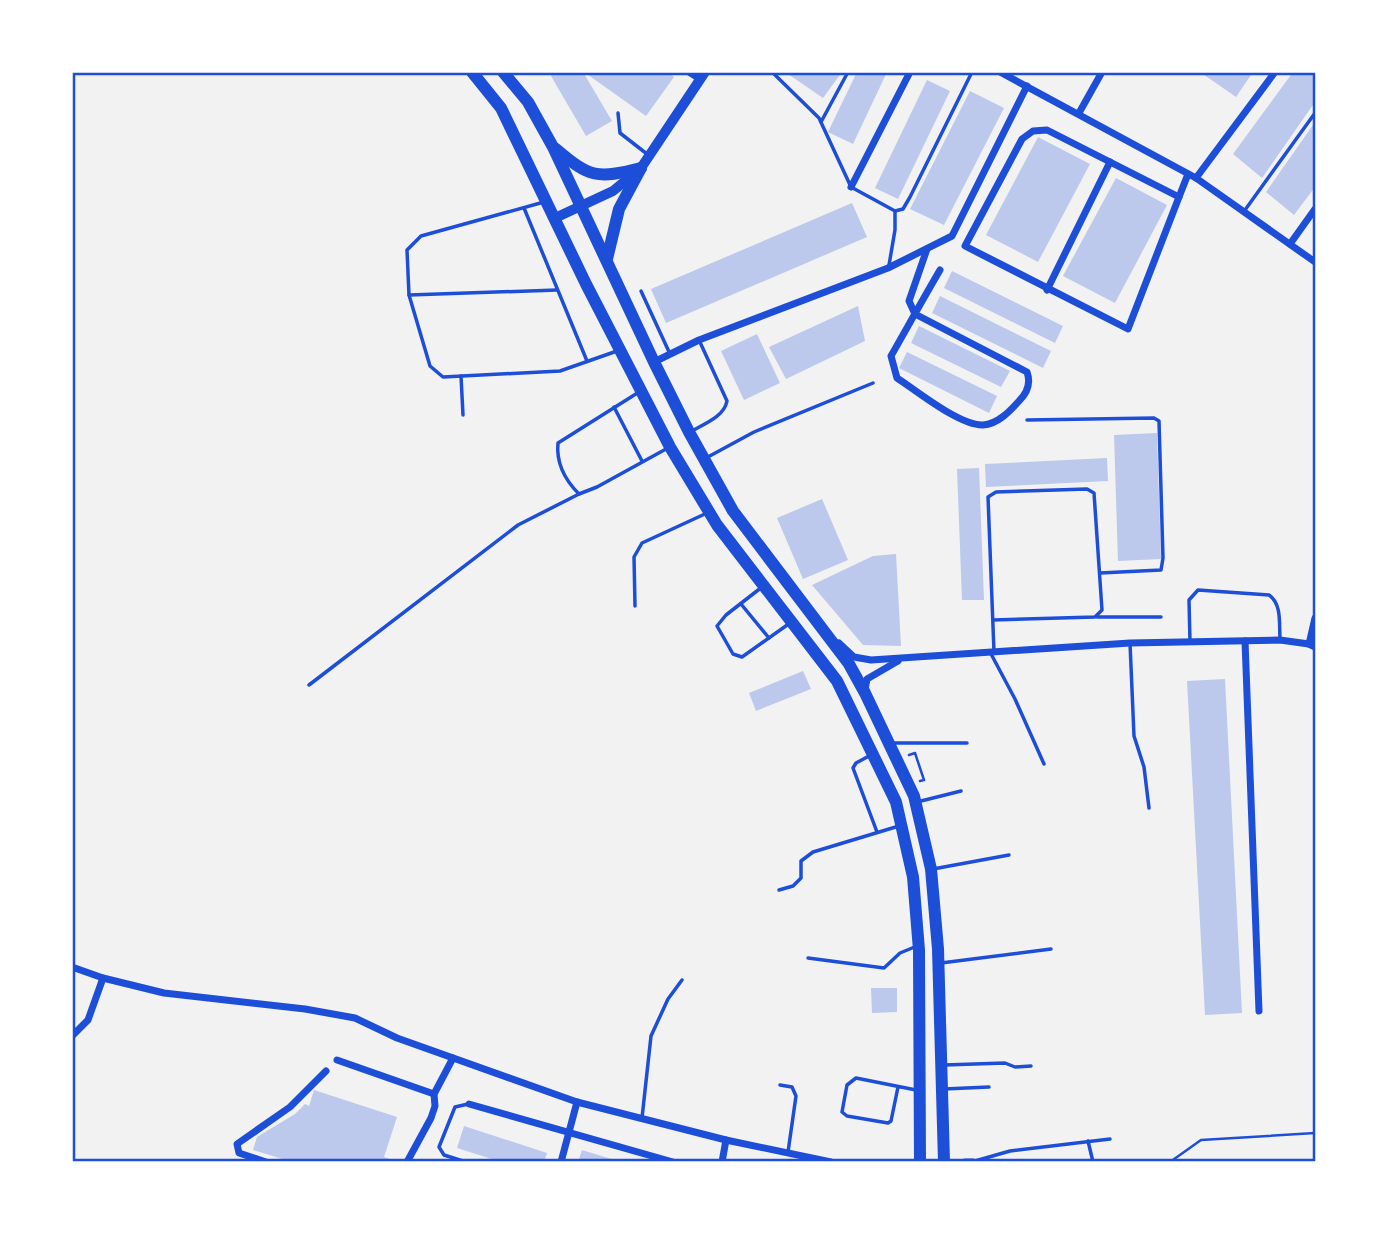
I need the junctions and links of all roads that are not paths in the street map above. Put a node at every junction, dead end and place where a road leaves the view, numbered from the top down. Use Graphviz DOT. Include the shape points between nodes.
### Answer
graph roads {
  1 [pos="472,72"];
  2 [pos="503,72"];
  3 [pos="690,72"];
  4 [pos="772,72"];
  5 [pos="848,72"];
  6 [pos="910,72"];
  7 [pos="972,72"];
  8 [pos="1000,72"];
  9 [pos="1102,72"];
  10 [pos="1275,72"];
  11 [pos="703,76"];
  12 [pos="1027,86"];
  13 [pos="618,113"];
  14 [pos="1079,113"];
  15 [pos="1315,113"];
  16 [pos="821,123"];
  17 [pos="553,147"];
  18 [pos="649,155"];
  19 [pos="1110,162"];
  20 [pos="640,168"];
  21 [pos="1188,174"];
  22 [pos="1196,178"];
  23 [pos="851,187"];
  24 [pos="1179,197"];
  25 [pos="546,201"];
  26 [pos="524,208"];
  27 [pos="581,208"];
  28 [pos="1315,209"];
  29 [pos="895,211"];
  30 [pos="1243,211"];
  31 [pos="555,218"];
  32 [pos="1290,244"];
  33 [pos="927,248"];
  34 [pos="607,259"];
  35 [pos="1315,262"];
  36 [pos="888,268"];
  37 [pos="940,270"];
  38 [pos="557,290"];
  39 [pos="1047,290"];
  40 [pos="641,291"];
  41 [pos="409,295"];
  42 [pos="915,314"];
  43 [pos="699,340"];
  44 [pos="619,350"];
  45 [pos="670,354"];
  46 [pos="587,361"];
  47 [pos="654,362"];
  48 [pos="461,376"];
  49 [pos="873,383"];
  50 [pos="640,391"];
  51 [pos="614,407"];
  52 [pos="463,415"];
  53 [pos="1027,420"];
  54 [pos="689,432"];
  55 [pos="670,447"];
  56 [pos="704,459"];
  57 [pos="642,462"];
  58 [pos="579,494"];
  59 [pos="709,512"];
  60 [pos="1100,573"];
  61 [pos="764,586"];
  62 [pos="741,604"];
  63 [pos="635,606"];
  64 [pos="1095,617"];
  65 [pos="1161,617"];
  66 [pos="1315,618"];
  67 [pos="993,620"];
  68 [pos="792,622"];
  69 [pos="817,624"];
  70 [pos="769,638"];
  71 [pos="1280,640"];
  72 [pos="1245,641"];
  73 [pos="1190,642"];
  74 [pos="1130,643"];
  75 [pos="1312,646"];
  76 [pos="992,652"];
  77 [pos="902,659"];
  78 [pos="309,685"];
  79 [pos="865,693"];
  80 [pos="890,743"];
  81 [pos="967,743"];
  82 [pos="873,753"];
  83 [pos="1044,764"];
  84 [pos="961,791"];
  85 [pos="915,803"];
  86 [pos="1149,808"];
  87 [pos="901,825"];
  88 [pos="877,832"];
  89 [pos="1009,855"];
  90 [pos="931,869"];
  91 [pos="779,890"];
  92 [pos="919,945"];
  93 [pos="1051,949"];
  94 [pos="807,958"];
  95 [pos="939,963"];
  96 [pos="72,967"];
  97 [pos="103,978"];
  98 [pos="682,980"];
  99 [pos="1259,1011"];
  100 [pos="72,1036"];
  101 [pos="453,1058"];
  102 [pos="337,1060"];
  103 [pos="942,1066"];
  104 [pos="1031,1066"];
  105 [pos="326,1071"];
  106 [pos="780,1085"];
  107 [pos="898,1087"];
  108 [pos="989,1087"];
  109 [pos="942,1089"];
  110 [pos="921,1091"];
  111 [pos="434,1094"];
  112 [pos="577,1102"];
  113 [pos="469,1104"];
  114 [pos="642,1120"];
  115 [pos="569,1133"];
  116 [pos="1110,1139"];
  117 [pos="726,1140"];
  118 [pos="1088,1141"];
  119 [pos="787,1154"];
  120 [pos="266,1162"];
  121 [pos="407,1162"];
  122 [pos="466,1162"];
  123 [pos="561,1162"];
  124 [pos="673,1162"];
  125 [pos="722,1162"];
  126 [pos="831,1162"];
  127 [pos="920,1162"];
  128 [pos="944,1162"];
  129 [pos="965,1162"];
  130 [pos="973,1162"];
  131 [pos="1093,1162"];
  1 -- 25 [label="highway" via="501,108"];
  2 -- 17 [label="highway" via="528,102"];
  3 -- 11 [label="street"];
  4 -- 16 [label="lane"];
  5 -- 16 [label="lane"];
  6 -- 23 [label="street"];
  7 -- 29 [label="lane" via="910,197 903,209"];
  8 -- 12 [label="street"];
  9 -- 14 [label="street"];
  10 -- 22 [label="street"];
  11 -- 18 [label="main road"];
  12 -- 14 [label="street"];
  12 -- 33 [label="street" via="952,236"];
  13 -- 18 [label="lane" via="620,133"];
  14 -- 21 [label="street"];
  15 -- 30 [label="lane"];
  16 -- 23 [label="lane"];
  17 -- 20 [label="highway" via="588,173 616,174"];
  17 -- 27 [label="highway"];
  18 -- 20 [label="main road"];
  19 -- 24 [label="street"];
  19 -- 39 [label="street"];
  19 -- 39 [label="street" via="1047,130 1032,131 1022,139 965,246"];
  20 -- 27 [label="main road" via="613,191"];
  20 -- 34 [label="highway" via="619,209"];
  21 -- 22 [label="street"];
  21 -- 24 [label="street"];
  22 -- 30 [label="street"];
  23 -- 29 [label="lane"];
  24 -- 39 [label="street" via="1128,329"];
  25 -- 26 [label="lane"];
  25 -- 31 [label="highway"];
  26 -- 38 [label="lane"];
  26 -- 41 [label="lane" via="421,236 407,250"];
  27 -- 31 [label="main road"];
  27 -- 34 [label="highway"];
  28 -- 32 [label="street"];
  29 -- 36 [label="lane"];
  30 -- 32 [label="street"];
  31 -- 44 [label="highway"];
  32 -- 35 [label="street"];
  33 -- 36 [label="street"];
  33 -- 42 [label="street" via="909,301"];
  34 -- 47 [label="highway"];
  36 -- 43 [label="street"];
  37 -- 42 [label="street"];
  38 -- 41 [label="lane"];
  38 -- 46 [label="lane"];
  40 -- 45 [label="lane"];
  41 -- 48 [label="lane" via="430,366 443,377"];
  42 -- 42 [label="street" via="891,356 897,378 962,419 983,425 1000,419 1021,399 1029,385 1027,372"];
  43 -- 45 [label="street"];
  43 -- 54 [label="lane" via="727,401 724,412"];
  44 -- 46 [label="lane"];
  44 -- 50 [label="highway"];
  45 -- 47 [label="street"];
  46 -- 48 [label="lane" via="560,371"];
  47 -- 54 [label="highway"];
  48 -- 52 [label="lane"];
  49 -- 56 [label="lane" via="754,432"];
  50 -- 51 [label="lane"];
  50 -- 55 [label="highway"];
  51 -- 57 [label="lane"];
  51 -- 58 [label="lane" via="558,443 556,457 567,482"];
  53 -- 60 [label="lane" via="1159,421 1161,570"];
  54 -- 56 [label="highway"];
  55 -- 57 [label="lane"];
  55 -- 59 [label="highway"];
  56 -- 69 [label="highway" via="733,512"];
  57 -- 58 [label="lane"];
  58 -- 78 [label="lane" via="518,525"];
  59 -- 61 [label="highway"];
  59 -- 63 [label="lane" via="642,543 634,557"];
  60 -- 64 [label="lane" via="1102,610"];
  60 -- 67 [label="lane" via="1094,493 1087,489 996,492 988,497"];
  61 -- 62 [label="lane"];
  61 -- 68 [label="highway"];
  62 -- 70 [label="lane"];
  62 -- 70 [label="lane" via="717,626 733,654 742,657"];
  64 -- 65 [label="lane"];
  64 -- 67 [label="lane"];
  66 -- 75 [label="street"];
  67 -- 76 [label="lane"];
  68 -- 70 [label="lane"];
  68 -- 82 [label="highway" via="837,681"];
  69 -- 77 [label="street" via="854,657"];
  69 -- 79 [label="highway"];
  71 -- 72 [label="street"];
  71 -- 73 [label="lane" via="1278,610 1269,595 1198,590 1189,600"];
  71 -- 75 [label="street"];
  72 -- 73 [label="street"];
  72 -- 99 [label="street"];
  73 -- 74 [label="street"];
  74 -- 76 [label="street"];
  74 -- 86 [label="lane" via="1134,736"];
  76 -- 77 [label="street"];
  76 -- 83 [label="lane"];
  77 -- 79 [label="street" via="867,678"];
  79 -- 80 [label="highway"];
  80 -- 81 [label="lane"];
  80 -- 85 [label="highway"];
  82 -- 87 [label="highway" via="896,802"];
  82 -- 88 [label="lane" via="853,768"];
  84 -- 85 [label="lane"];
  85 -- 90 [label="highway"];
  87 -- 88 [label="lane"];
  87 -- 92 [label="highway" via="913,877"];
  88 -- 91 [label="lane" via="813,852 802,861 802,878"];
  89 -- 90 [label="lane"];
  90 -- 95 [label="highway"];
  92 -- 94 [label="lane" via="900,953 884,968"];
  92 -- 110 [label="highway"];
  93 -- 95 [label="lane"];
  95 -- 103 [label="highway"];
  96 -- 97 [label="street"];
  97 -- 100 [label="street" via="88,1020"];
  97 -- 101 [label="street" via="164,993 355,1018"];
  98 -- 114 [label="lane" via="651,1036"];
  101 -- 111 [label="street"];
  101 -- 112 [label="street"];
  102 -- 111 [label="street"];
  103 -- 104 [label="lane"];
  103 -- 109 [label="highway"];
  105 -- 120 [label="street" via="290,1107 237,1144 239,1153"];
  106 -- 119 [label="lane" via="792,1087 796,1096"];
  107 -- 107 [label="lane" via="856,1078 847,1085 842,1112 888,1123"];
  107 -- 110 [label="lane"];
  108 -- 109 [label="lane"];
  109 -- 128 [label="highway"];
  110 -- 127 [label="highway"];
  111 -- 121 [label="street" via="431,1118"];
  112 -- 114 [label="street"];
  112 -- 115 [label="street"];
  113 -- 115 [label="street"];
  113 -- 122 [label="lane" via="455,1107 439,1147 444,1155"];
  114 -- 117 [label="street"];
  115 -- 123 [label="street"];
  115 -- 124 [label="street"];
  116 -- 118 [label="lane"];
  117 -- 119 [label="street"];
  117 -- 125 [label="street"];
  118 -- 130 [label="lane"];
  118 -- 131 [label="lane"];
  119 -- 126 [label="street"];
  129 -- 130 [label="street"];
}
